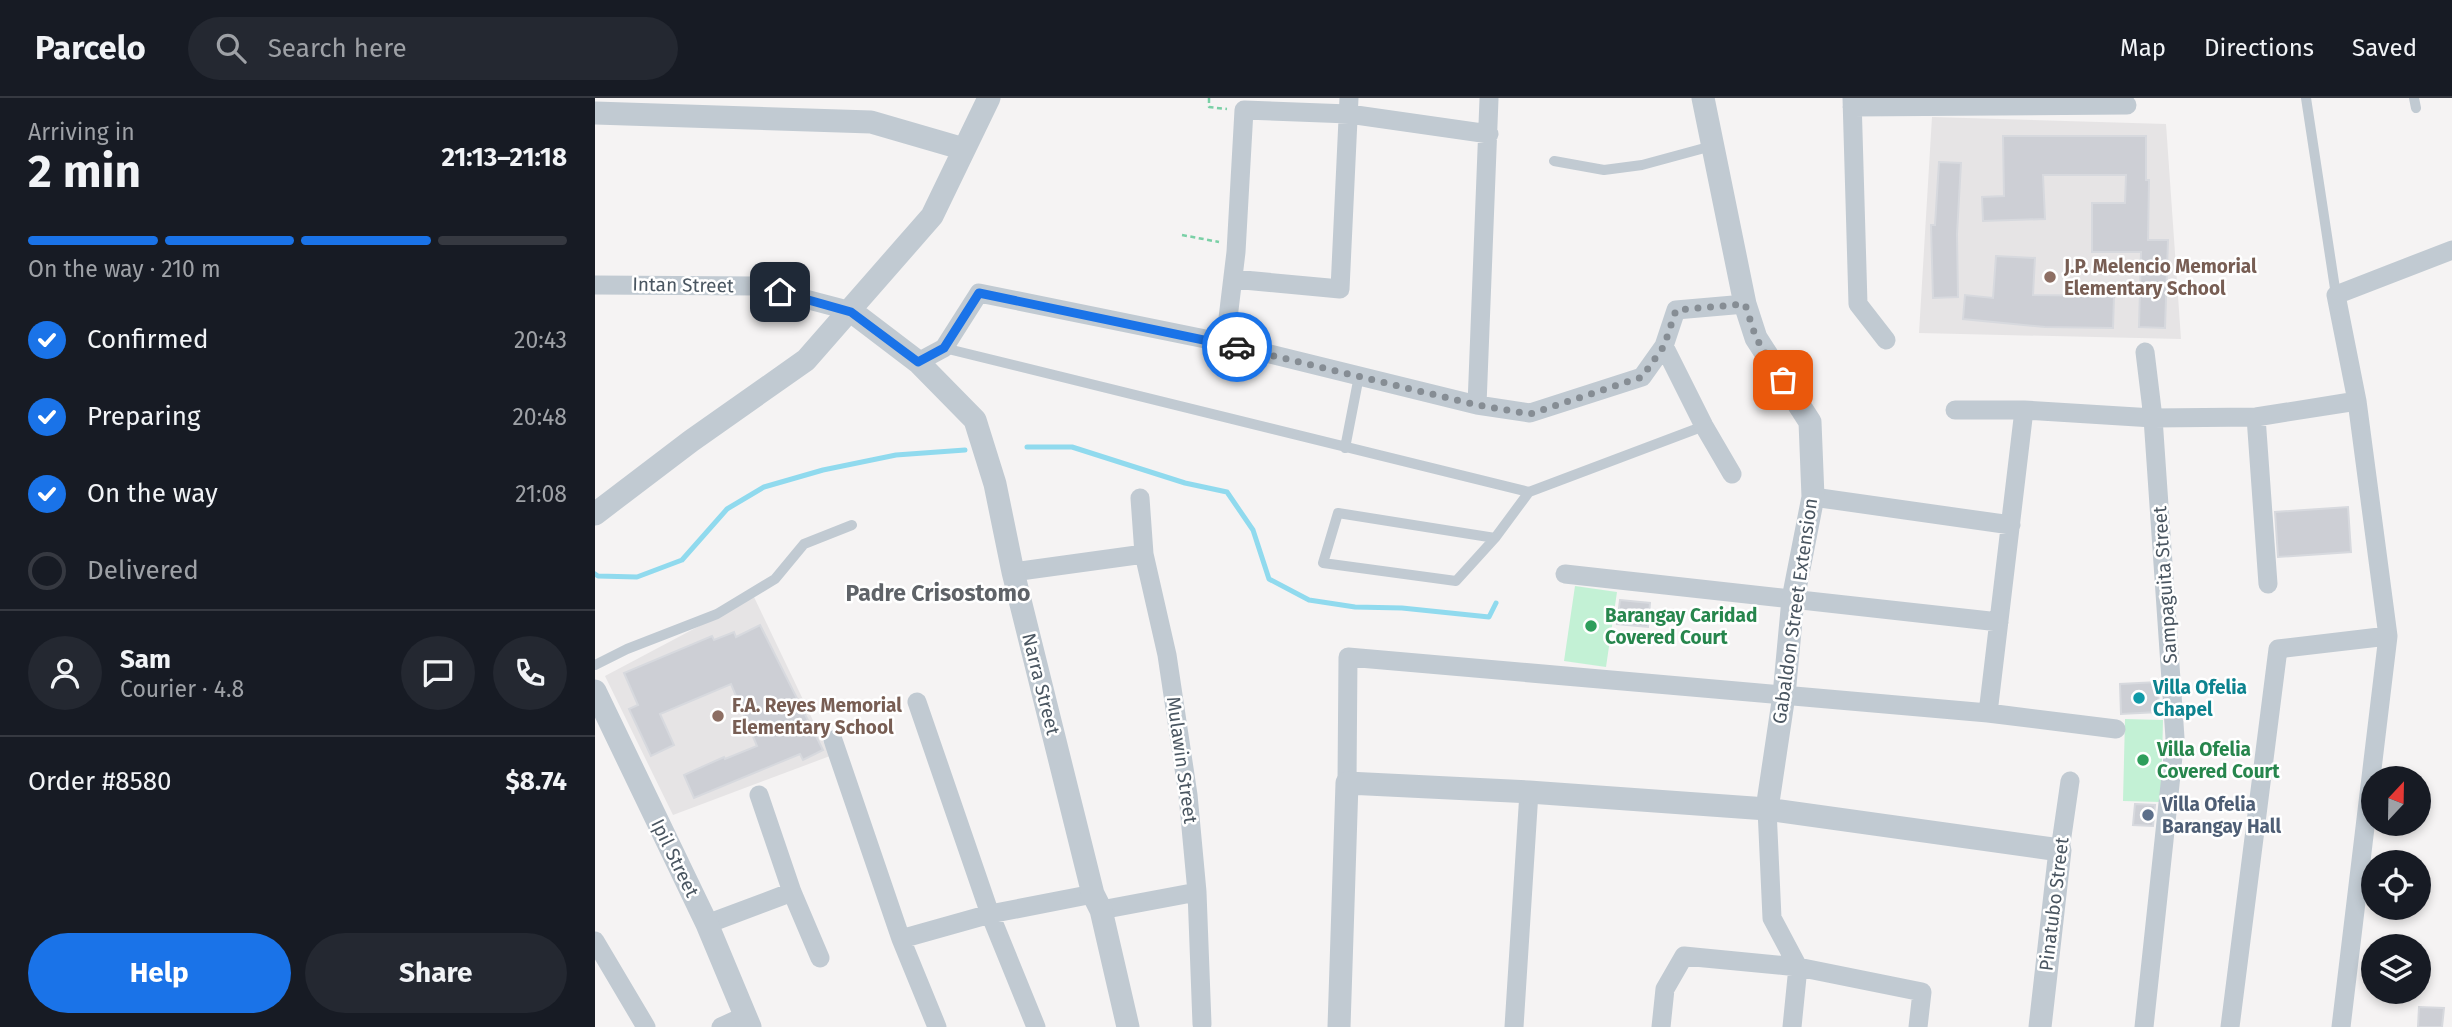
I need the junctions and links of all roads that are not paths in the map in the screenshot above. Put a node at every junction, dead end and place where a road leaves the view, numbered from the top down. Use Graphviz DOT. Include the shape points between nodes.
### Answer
graph roads {
  1 [pos="989,98"];
  2 [pos="1703,98"];
  3 [pos="2306,98"];
  4 [pos="1489,99"];
  5 [pos="1852,103"];
  6 [pos="1975,103"];
  7 [pos="2127,105"];
  8 [pos="1349,106"];
  9 [pos="595,113"];
  10 [pos="1489,134"];
  11 [pos="1713,146"];
  12 [pos="964,149"];
  13 [pos="1554,161"];
  14 [pos="2452,250"];
  15 [pos="1233,279"];
  16 [pos="595,285"];
  17 [pos="2336,295"];
  18 [pos="1745,304"];
  19 [pos="851,312"];
  20 [pos="1886,340"];
  21 [pos="1225,344"];
  22 [pos="1664,346"];
  23 [pos="944,348"];
  24 [pos="2145,352"];
  25 [pos="918,362"];
  26 [pos="1359,376"];
  27 [pos="2357,401"];
  28 [pos="1477,405"];
  29 [pos="1955,410"];
  30 [pos="2024,410"];
  31 [pos="2256,417"];
  32 [pos="2153,418"];
  33 [pos="1704,426"];
  34 [pos="1345,448"];
  35 [pos="1732,474"];
  36 [pos="1529,492"];
  37 [pos="1813,497"];
  38 [pos="1140,498"];
  39 [pos="595,514"];
  40 [pos="852,525"];
  41 [pos="2011,525"];
  42 [pos="1495,538"];
  43 [pos="1144,554"];
  44 [pos="1013,572"];
  45 [pos="1565,574"];
  46 [pos="2268,584"];
  47 [pos="1793,599"];
  48 [pos="1999,622"];
  49 [pos="2388,636"];
  50 [pos="595,665"];
  51 [pos="595,691"];
  52 [pos="1784,695"];
  53 [pos="917,702"];
  54 [pos="1988,713"];
  55 [pos="2116,729"];
  56 [pos="832,740"];
  57 [pos="2070,781"];
  58 [pos="1347,783"];
  59 [pos="1529,792"];
  60 [pos="759,795"];
  61 [pos="1767,808"];
  62 [pos="2060,850"];
  63 [pos="792,892"];
  64 [pos="1197,892"];
  65 [pos="1097,902"];
  66 [pos="991,914"];
  67 [pos="706,924"];
  68 [pos="901,939"];
  69 [pos="595,941"];
  70 [pos="820,958"];
  71 [pos="1798,967"];
  72 [pos="748,1022"];
  73 [pos="1202,1024"];
  74 [pos="646,1027"];
  75 [pos="721,1027"];
  76 [pos="937,1027"];
  77 [pos="1036,1027"];
  78 [pos="1128,1027"];
  79 [pos="1339,1027"];
  80 [pos="1514,1027"];
  81 [pos="1661,1027"];
  82 [pos="1791,1027"];
  83 [pos="1918,1027"];
  84 [pos="2040,1027"];
  85 [pos="2144,1027"];
  86 [pos="2230,1027"];
  87 [pos="2341,1027"];
  1 -- 12 [label="street"];
  2 -- 11 [label="street, Gabaldon Street Extension"];
  3 -- 17 [label="lane"];
  4 -- 10 [label="street"];
  5 -- 6 [label="street"];
  5 -- 20 [label="street" via="1858,304"];
  6 -- 7 [label="street"];
  8 -- 10 [label="street"];
  8 -- 15 [label="street" via="1244,110"];
  8 -- 15 [label="street" via="1340,289"];
  9 -- 12 [label="street" via="871,122"];
  10 -- 28 [label="street"];
  11 -- 13 [label="lane" via="1604,170"];
  11 -- 18 [label="street, Gabaldon Street Extension"];
  12 -- 19 [label="street" via="932,216"];
  14 -- 17 [label="street"];
  15 -- 21 [label="street"];
  16 -- 19 [label="street, Intan Street" via="756,286"];
  17 -- 27 [label="street"];
  18 -- 22 [label="street" via="1676,310"];
  18 -- 37 [label="street, Gabaldon Street Extension" via="1756,338 1810,422"];
  19 -- 25 [label="street, Narra Street"];
  19 -- 39 [label="street" via="806,360"];
  21 -- 23 [label="street" via="979,293"];
  21 -- 26 [label="street"];
  22 -- 28 [label="street" via="1642,377 1589,396 1530,414"];
  22 -- 33 [label="street"];
  23 -- 25 [label="street"];
  23 -- 34 [label="lane"];
  24 -- 32 [label="street, Sampaguita Street"];
  25 -- 44 [label="street, Narra Street" via="975,419 995,484"];
  26 -- 28 [label="street"];
  26 -- 34 [label="lane"];
  27 -- 31 [label="street"];
  27 -- 49 [label="street"];
  29 -- 30 [label="street"];
  30 -- 32 [label="street"];
  30 -- 41 [label="street"];
  31 -- 32 [label="street"];
  31 -- 46 [label="street"];
  32 -- 85 [label="street, Sampaguita Street" via="2175,738"];
  33 -- 35 [label="street"];
  33 -- 36 [label="lane"];
  34 -- 36 [label="lane"];
  36 -- 42 [label="lane"];
  37 -- 41 [label="street"];
  37 -- 47 [label="street, Gabaldon Street Extension"];
  38 -- 43 [label="street, Mulawin Street"];
  40 -- 50 [label="lane" via="804,544 775,579 717,614"];
  41 -- 48 [label="street"];
  42 -- 42 [label="lane" via="1457,581 1323,563 1338,513"];
  43 -- 44 [label="street"];
  43 -- 64 [label="street, Mulawin Street" via="1167,655"];
  44 -- 65 [label="street, Narra Street"];
  45 -- 47 [label="street"];
  47 -- 48 [label="street"];
  47 -- 52 [label="street, Gabaldon Street Extension"];
  48 -- 54 [label="street"];
  49 -- 86 [label="street" via="2278,649"];
  49 -- 87 [label="street"];
  51 -- 67 [label="street, Ipil Street"];
  52 -- 54 [label="street"];
  52 -- 58 [label="street" via="1348,657"];
  52 -- 61 [label="street, Gabaldon Street Extension"];
  53 -- 66 [label="street"];
  54 -- 55 [label="street"];
  56 -- 68 [label="street"];
  57 -- 62 [label="street, Pinatubo Street"];
  58 -- 59 [label="street"];
  58 -- 79 [label="street"];
  59 -- 61 [label="street"];
  59 -- 80 [label="street"];
  60 -- 63 [label="street"];
  61 -- 62 [label="street"];
  61 -- 71 [label="street" via="1772,918"];
  62 -- 84 [label="street, Pinatubo Street"];
  63 -- 67 [label="street"];
  63 -- 70 [label="street"];
  64 -- 65 [label="street"];
  64 -- 73 [label="street, Mulawin Street"];
  65 -- 66 [label="street"];
  65 -- 78 [label="street, Narra Street"];
  66 -- 68 [label="street"];
  66 -- 77 [label="street"];
  67 -- 72 [label="street, Ipil Street"];
  68 -- 76 [label="street"];
  69 -- 74 [label="street"];
  71 -- 81 [label="street" via="1684,956 1665,989"];
  71 -- 82 [label="street"];
  71 -- 83 [label="street" via="1922,992"];
  72 -- 75 [label="street"];
}
